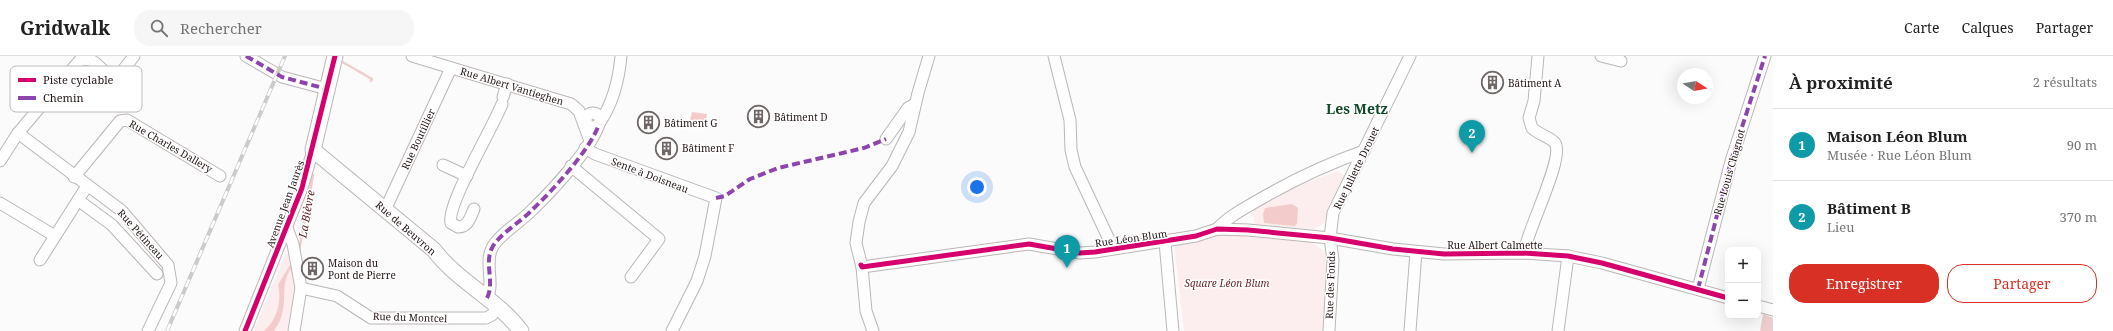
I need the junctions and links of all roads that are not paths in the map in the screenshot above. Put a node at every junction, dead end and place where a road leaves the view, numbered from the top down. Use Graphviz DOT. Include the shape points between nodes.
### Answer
graph roads {
  1 [pos="134,56"];
  2 [pos="246,56"];
  3 [pos="335,56"];
  4 [pos="412,56"];
  5 [pos="621,56"];
  6 [pos="929,56"];
  7 [pos="1054,56"];
  8 [pos="1410,56"];
  9 [pos="1538,56"];
  10 [pos="1602,56"];
  11 [pos="1765,56"];
  12 [pos="100,60"];
  13 [pos="1621,61"];
  14 [pos="74,66"];
  15 [pos="126,66"];
  16 [pos="451,68"];
  17 [pos="507,84"];
  18 [pos="327,90"];
  19 [pos="566,102"];
  20 [pos="915,104"];
  21 [pos="36,112"];
  22 [pos="598,119"];
  23 [pos="586,125"];
  24 [pos="18,133"];
  25 [pos="886,139"];
  26 [pos="588,145"];
  27 [pos="313,150"];
  28 [pos="1364,151"];
  29 [pos="0,161"];
  30 [pos="1335,164"];
  31 [pos="443,165"];
  32 [pos="571,166"];
  33 [pos="74,176"];
  34 [pos="220,176"];
  35 [pos="467,176"];
  36 [pos="1350,178"];
  37 [pos="87,186"];
  38 [pos="78,200"];
  39 [pos="0,204"];
  40 [pos="1246,208"];
  41 [pos="474,209"];
  42 [pos="386,210"];
  43 [pos="287,228"];
  44 [pos="1217,229"];
  45 [pos="1248,230"];
  46 [pos="55,236"];
  47 [pos="1330,238"];
  48 [pos="1165,242"];
  49 [pos="1113,248"];
  50 [pos="1416,252"];
  51 [pos="1524,253"];
  52 [pos="1568,256"];
  53 [pos="40,260"];
  54 [pos="862,267"];
  55 [pos="157,274"];
  56 [pos="631,277"];
  57 [pos="301,288"];
  58 [pos="1698,289"];
  59 [pos="1725,297"];
  60 [pos="492,303"];
  61 [pos="1761,307"];
  62 [pos="1773,310"];
  63 [pos="148,331"];
  64 [pos="245,331"];
  65 [pos="294,331"];
  66 [pos="521,331"];
  67 [pos="672,331"];
  68 [pos="873,331"];
  69 [pos="1173,331"];
  70 [pos="1329,331"];
  71 [pos="1410,331"];
  72 [pos="1558,331"];
  1 -- 15 [label="street"];
  2 -- 18 [label="street" via="270,72 289,80"];
  3 -- 18 [label="main road, Avenue Jean Jaurès"];
  4 -- 16 [label="street, Rue Albert Vantieghen"];
  5 -- 22 [label="street" via="610,104"];
  6 -- 20 [label="street"];
  7 -- 49 [label="street" via="1070,120 1071,150 1075,167"];
  8 -- 28 [label="street, Rue Juliette Drouet"];
  9 -- 51 [label="street" via="1534,101 1529,118 1532,128 1554,142 1557,151"];
  10 -- 13 [label="street"];
  11 -- 58 [label="street, Rue Louis Chagnot" via="1731,161"];
  12 -- 14 [label="street" via="87,58"];
  16 -- 17 [label="street, Rue Albert Vantieghen"];
  16 -- 42 [label="street, Rue Boutillier"];
  17 -- 19 [label="street, Rue Albert Vantieghen"];
  17 -- 35 [label="street" via="498,116"];
  18 -- 27 [label="main road, Avenue Jean Jaurès"];
  19 -- 22 [label="street" via="577,104"];
  19 -- 23 [label="street, Rue Albert Vantieghen" via="580,111"];
  20 -- 25 [label="street" via="908,108"];
  20 -- 54 [label="street" via="910,132 892,166 864,204 856,243"];
  21 -- 24 [label="street"];
  22 -- 23 [label="street" via="588,114"];
  22 -- 26 [label="street"];
  23 -- 26 [label="street, Rue Albert Vantieghen"];
  24 -- 29 [label="street"];
  24 -- 33 [label="street, Rue Pétineau"];
  26 -- 32 [label="street"];
  26 -- 67 [label="street, Sente à Doisneau" via="602,157 716,198 705,256 697,281"];
  27 -- 42 [label="main road, Rue de Beuvron"];
  27 -- 43 [label="street, Avenue Jean Jaurès"];
  28 -- 30 [label="street"];
  28 -- 36 [label="street, Rue Juliette Drouet"];
  30 -- 36 [label="street" via="1341,166"];
  30 -- 40 [label="street" via="1293,180"];
  31 -- 35 [label="street"];
  32 -- 56 [label="street" via="659,239"];
  32 -- 60 [label="street" via="532,210 492,247"];
  33 -- 34 [label="street, Rue Charles Dallery" via="120,121 126,120"];
  33 -- 37 [label="street, Rue Pétineau"];
  35 -- 41 [label="street" via="451,214 451,223 463,227"];
  36 -- 47 [label="street, Rue Juliette Drouet" via="1333,213"];
  37 -- 38 [label="street"];
  37 -- 63 [label="street, Rue Pétineau" via="122,211 168,265 171,283"];
  38 -- 46 [label="street"];
  38 -- 55 [label="street" via="112,225"];
  39 -- 46 [label="street"];
  40 -- 44 [label="street"];
  40 -- 45 [label="street"];
  42 -- 60 [label="main road, Rue de Beuvron" via="434,250 449,268"];
  43 -- 57 [label="street" via="293,244"];
  43 -- 64 [label="street, Avenue Jean Jaurès"];
  44 -- 45 [label="street, Rue Léon Blum"];
  44 -- 48 [label="street, Rue Léon Blum"];
  45 -- 47 [label="street, Rue Léon Blum"];
  46 -- 53 [label="street"];
  47 -- 50 [label="street, Rue Albert Calmette"];
  47 -- 70 [label="street, Rue des Fonds" via="1333,260"];
  48 -- 49 [label="street, Rue Léon Blum"];
  48 -- 69 [label="street"];
  49 -- 54 [label="street, Rue Léon Blum" via="1080,253 1029,244 1013,245"];
  50 -- 51 [label="street, Rue Albert Calmette"];
  50 -- 71 [label="street"];
  51 -- 52 [label="street, Rue Albert Calmette"];
  52 -- 58 [label="street, Rue Albert Calmette"];
  52 -- 72 [label="street"];
  54 -- 68 [label="street" via="866,311"];
  57 -- 60 [label="street, Rue du Montcel" via="337,296 371,318 486,318 492,315"];
  57 -- 65 [label="street"];
  58 -- 59 [label="street, Rue Albert Calmette"];
  60 -- 66 [label="main road, Rue de Beuvron"];
  61 -- 62 [label="street"];
}
